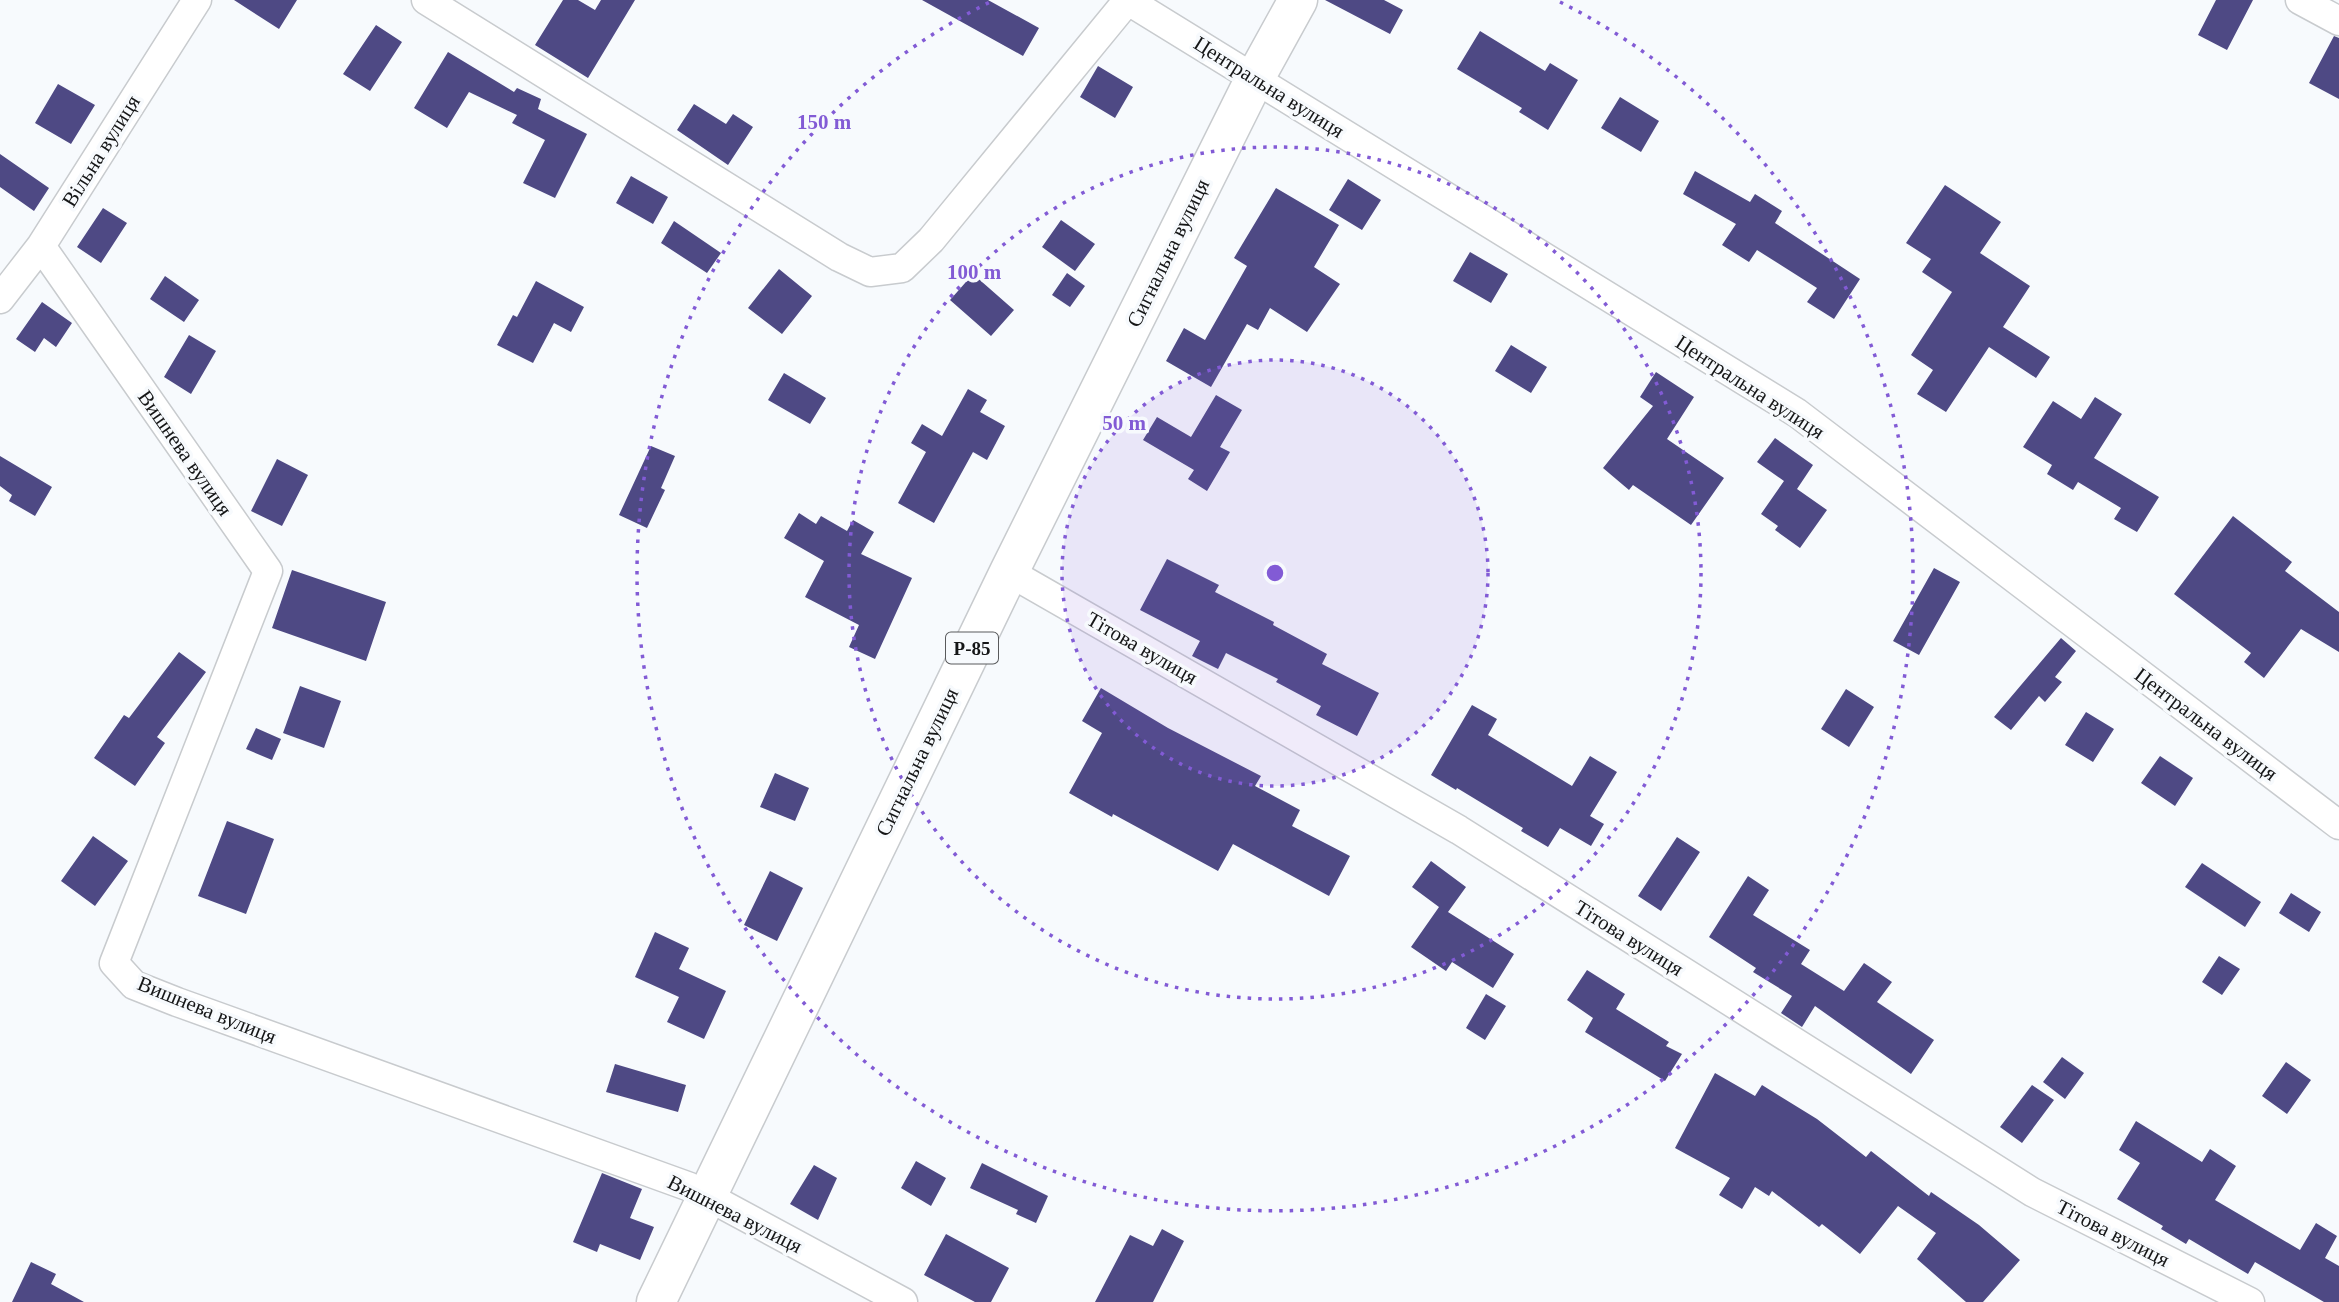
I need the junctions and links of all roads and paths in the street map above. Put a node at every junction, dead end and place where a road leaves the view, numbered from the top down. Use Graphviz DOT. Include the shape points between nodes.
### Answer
graph roads {
  1 [pos="197,0"];
  2 [pos="426,0"];
  3 [pos="1127,0"];
  4 [pos="1298,0"];
  5 [pos="2300,0"];
  6 [pos="2339,21"];
  7 [pos="1255,78"];
  8 [pos="41,246"];
  9 [pos="0,299"];
  10 [pos="1009,572"];
  11 [pos="2339,824"];
  12 [pos="707,1196"];
  13 [pos="656,1302"];
  14 [pos="903,1302"];
  15 [pos="2250,1302"];
  1 -- 8 [label="street, Вільна вулиця"];
  2 -- 3 [label="street" via="870,272 902,268 931,240"];
  3 -- 7 [label="street, Центральна вулиця"];
  4 -- 7 [label="main road, Сигнальна вулиця / Р-85"];
  5 -- 6 [label="street"];
  7 -- 10 [label="main road, Сигнальна вулиця / Р-85"];
  7 -- 11 [label="street, Центральна вулиця" via="1797,413"];
  8 -- 9 [label="street, Вільна вулиця"];
  8 -- 12 [label="street, Вишнева вулиця" via="268,571 114,963 134,985 177,1002"];
  10 -- 12 [label="main road, Сигнальна вулиця / Р-85"];
  10 -- 15 [label="street, Тітова вулиця" via="1459,830 2032,1192"];
  12 -- 13 [label="main road, Сигнальна вулиця / Р-85"];
  12 -- 14 [label="street, Вишнева вулиця"];
}
